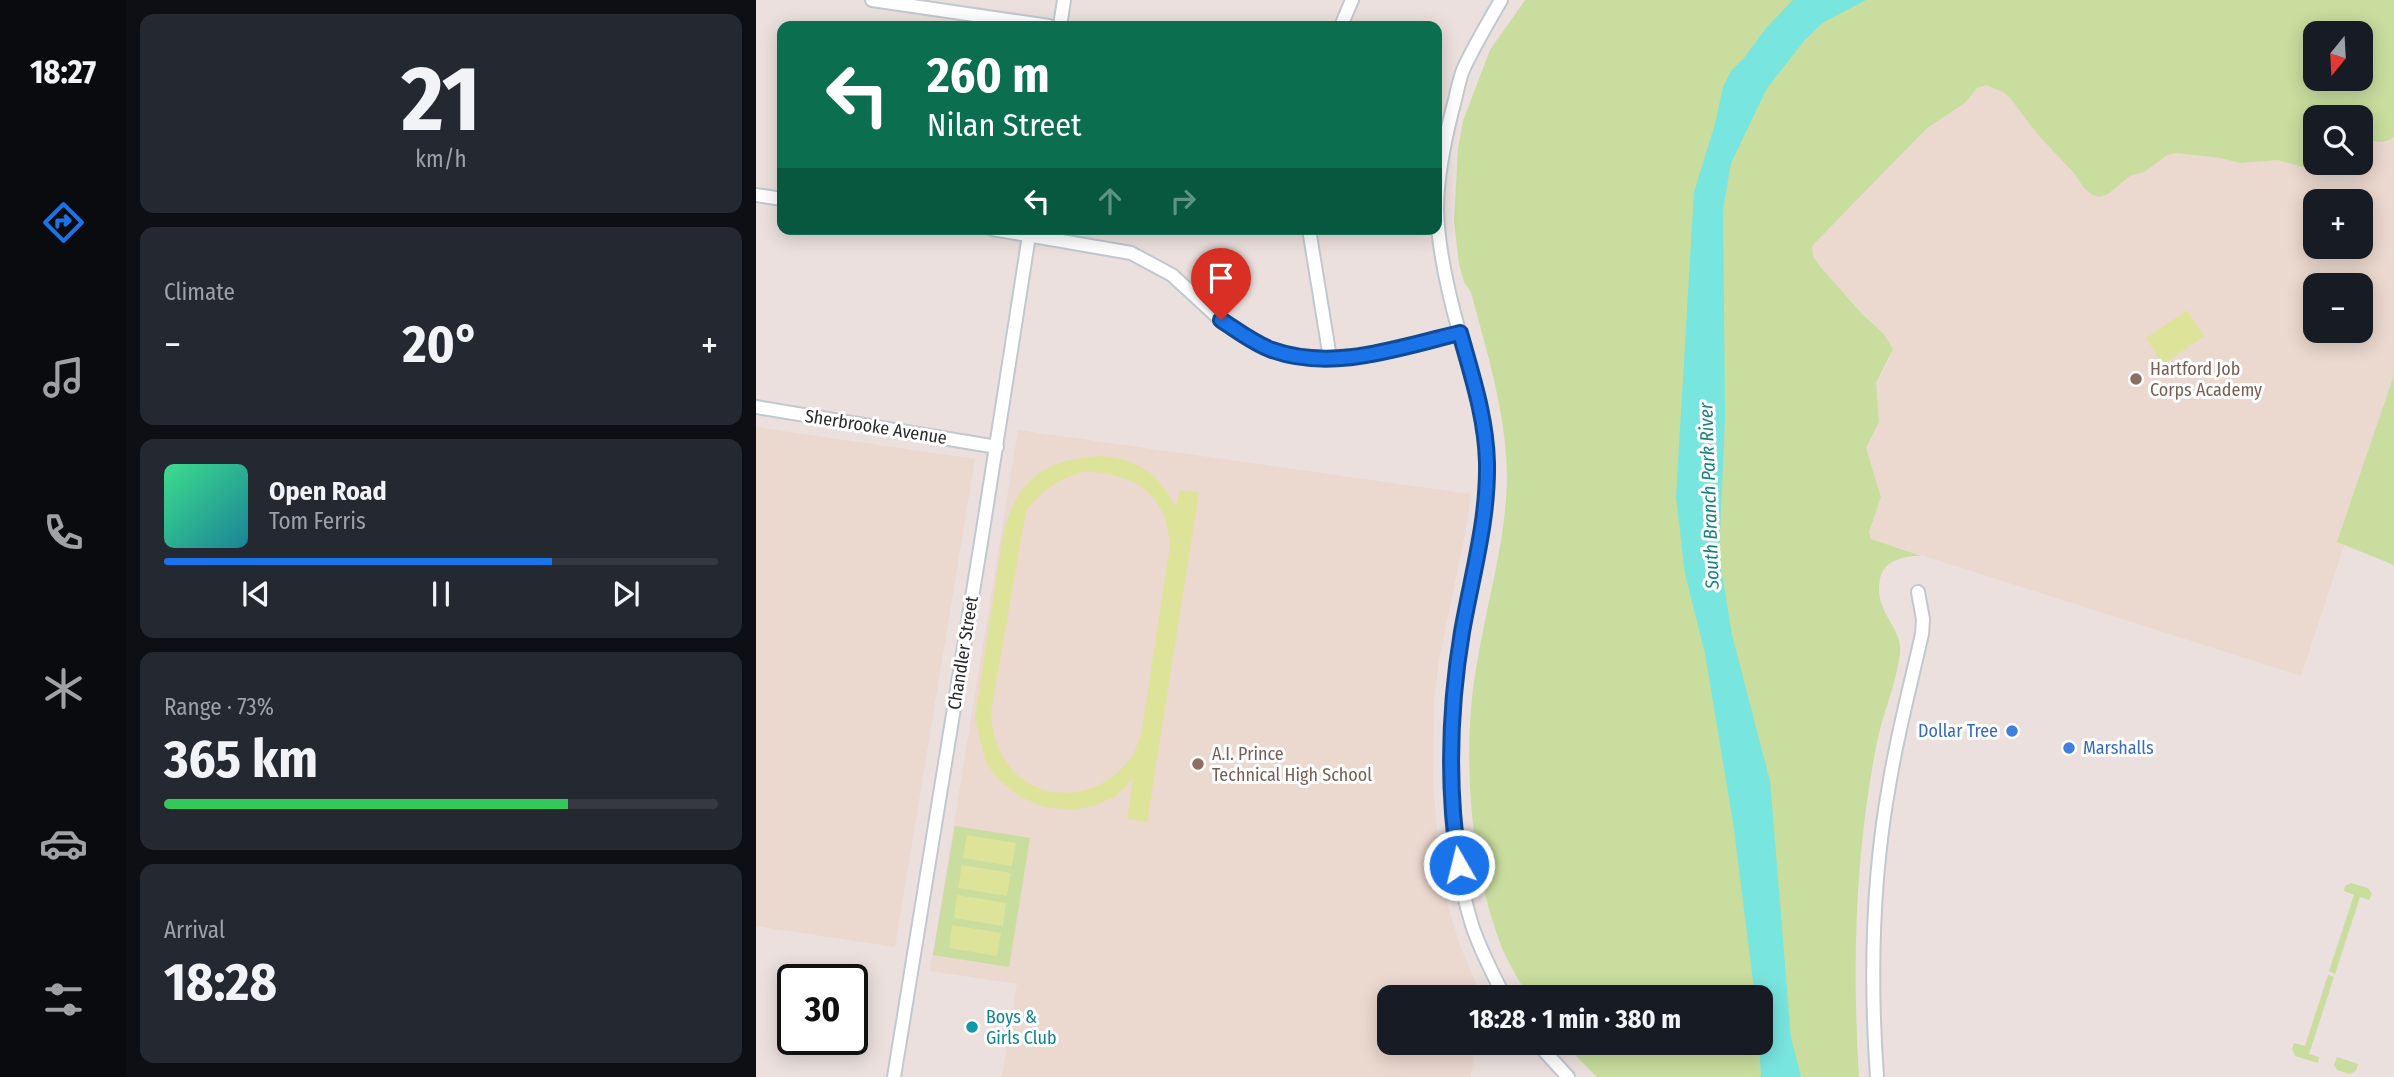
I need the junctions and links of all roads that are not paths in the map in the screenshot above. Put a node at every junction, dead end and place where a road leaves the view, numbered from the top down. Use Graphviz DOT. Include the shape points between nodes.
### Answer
graph roads {
  1 [pos="873,0"];
  2 [pos="1064,0"];
  3 [pos="1352,0"];
  4 [pos="1501,0"];
  5 [pos="1015,21"];
  6 [pos="1061,21"];
  7 [pos="1344,21"];
  8 [pos="1442,161"];
  9 [pos="756,195"];
  10 [pos="777,198"];
  11 [pos="1029,235"];
  12 [pos="1044,235"];
  13 [pos="1310,235"];
  14 [pos="1440,235"];
  15 [pos="1460,333"];
  16 [pos="1330,358"];
  17 [pos="756,407"];
  18 [pos="997,447"];
  19 [pos="1917,592"];
  20 [pos="1499,985"];
  21 [pos="1548,1055"];
  22 [pos="894,1077"];
  23 [pos="1568,1077"];
  24 [pos="1877,1077"];
  1 -- 5 [label="street"];
  2 -- 6 [label="street"];
  3 -- 7 [label="street"];
  4 -- 8 [label="street" via="1462,72"];
  9 -- 10 [label="street"];
  11 -- 18 [label="street, Chandler Street"];
  12 -- 16 [label="street" via="1131,253 1172,275 1221,320 1256,343 1286,353"];
  13 -- 16 [label="street"];
  14 -- 15 [label="street"];
  15 -- 16 [label="street" via="1350,358"];
  15 -- 20 [label="street" via="1485,432 1487,488 1452,700 1452,806 1472,926"];
  17 -- 18 [label="street, Sherbrooke Avenue"];
  18 -- 22 [label="street, Chandler Street"];
  19 -- 24 [label="street" via="1923,612 1922,634 1890,780 1877,888"];
  21 -- 23 [label="street"];
}
